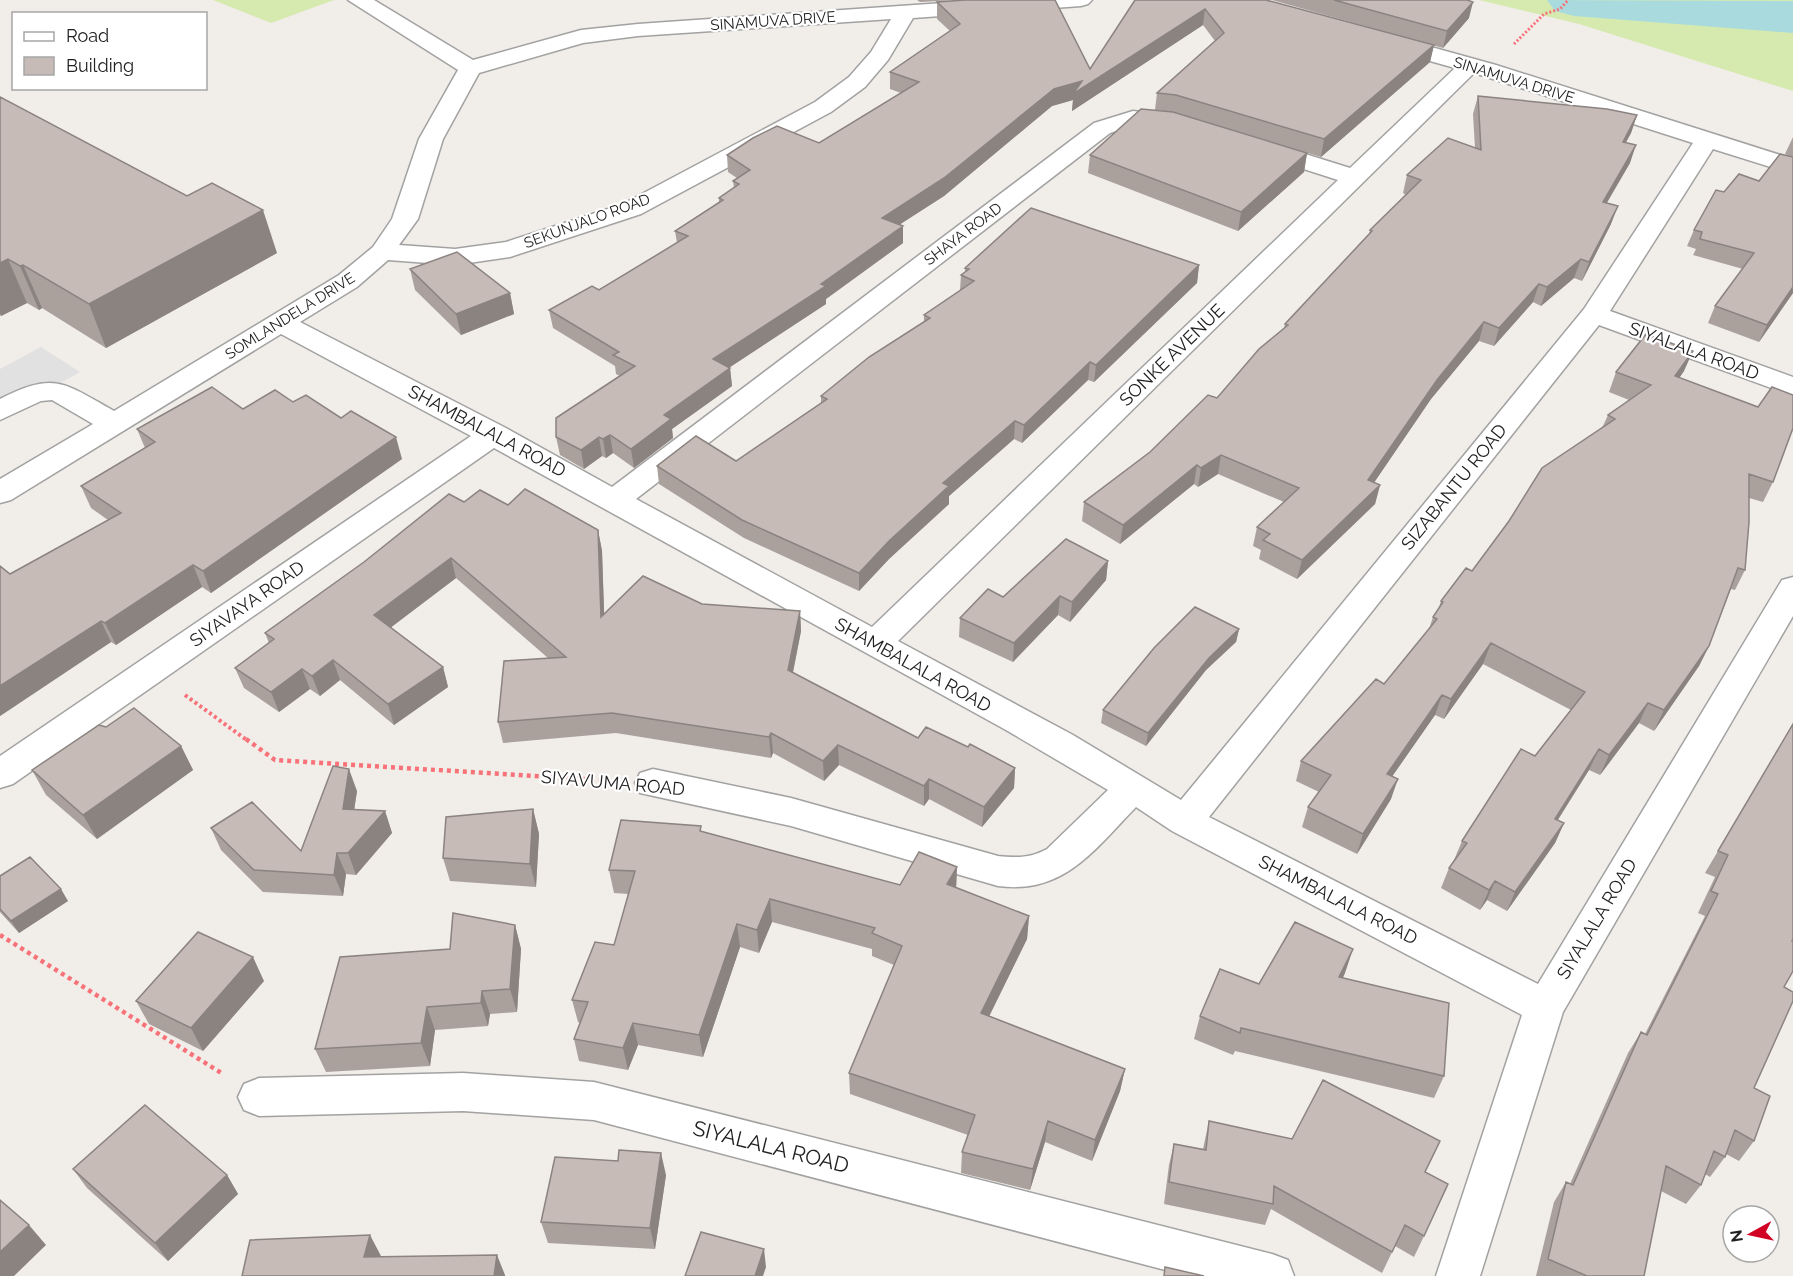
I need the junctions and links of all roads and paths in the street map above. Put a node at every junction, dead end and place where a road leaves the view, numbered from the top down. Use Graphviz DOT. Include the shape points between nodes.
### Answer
graph roads {
  1 [pos="359,0"];
  2 [pos="1081,0"];
  3 [pos="1568,0"];
  4 [pos="906,12"];
  5 [pos="1366,36"];
  6 [pos="470,68"];
  7 [pos="1478,68"];
  8 [pos="1196,128"];
  9 [pos="1707,140"];
  10 [pos="1241,142"];
  11 [pos="1793,167"];
  12 [pos="1355,177"];
  13 [pos="382,252"];
  14 [pos="1594,314"];
  15 [pos="281,322"];
  16 [pos="1793,387"];
  17 [pos="0,411"];
  18 [pos="115,424"];
  19 [pos="494,434"];
  20 [pos="0,493"];
  21 [pos="615,500"];
  22 [pos="1793,588"];
  23 [pos="875,644"];
  24 [pos="150,670"];
  25 [pos="0,774"];
  26 [pos="653,783"];
  27 [pos="1134,787"];
  28 [pos="1185,821"];
  29 [pos="0,935"];
  30 [pos="1545,1007"];
  31 [pos="259,1097"];
  32 [pos="1272,1276"];
  33 [pos="1458,1276"];
  1 -- 6 [label="street"];
  2 -- 4 [label="street, SINAMUVA DRIVE"];
  3 -- 7 [label="path" via="1560,9 1544,14"];
  4 -- 6 [label="street, SINAMUVA DRIVE" via="581,37"];
  4 -- 13 [label="street, SEKUNJALO ROAD" via="880,55 857,82 823,107 632,209 510,249 455,257"];
  5 -- 7 [label="street, SINAMUVA DRIVE"];
  6 -- 13 [label="street, SOMLANDELA DRIVE" via="435,131 405,219"];
  7 -- 9 [label="street, SINAMUVA DRIVE"];
  7 -- 12 [label="street, SONKE AVENUE"];
  8 -- 21 [label="street, SHAYA ROAD" via="1173,121 1133,118 1102,128"];
  9 -- 11 [label="street, SINAMUVA DRIVE"];
  9 -- 14 [label="street, SIZABANTU ROAD"];
  10 -- 12 [label="street"];
  12 -- 23 [label="street, SONKE AVENUE"];
  13 -- 15 [label="street, SOMLANDELA DRIVE" via="348,281"];
  14 -- 16 [label="street, SIYALALA ROAD"];
  14 -- 28 [label="street, SIZABANTU ROAD"];
  15 -- 18 [label="street, SOMLANDELA DRIVE"];
  15 -- 19 [label="street, SHAMBALALA ROAD"];
  17 -- 18 [label="street" via="33,394 56,390"];
  18 -- 20 [label="street, SOMLANDELA DRIVE"];
  19 -- 21 [label="street, SHAMBALALA ROAD"];
  19 -- 24 [label="street, SIYAVAYA ROAD"];
  21 -- 23 [label="street, SHAMBALALA ROAD"];
  22 -- 30 [label="street, SIYALALA ROAD"];
  23 -- 27 [label="street, SHAMBALALA ROAD"];
  24 -- 25 [label="street, SIYAVAYA ROAD"];
  24 -- 26 [label="path, SIYAVUMA ROAD" via="275,760"];
  26 -- 27 [label="street, SIYAVUMA ROAD" via="729,797 998,871 1022,874 1046,869 1060,860"];
  27 -- 28 [label="street, SHAMBALALA ROAD"];
  28 -- 30 [label="street, SHAMBALALA ROAD"];
  29 -- 31 [label="path"];
  30 -- 33 [label="street, SIYALALA ROAD"];
  31 -- 32 [label="street, SIYALALA ROAD" via="463,1092 594,1101"];
}
